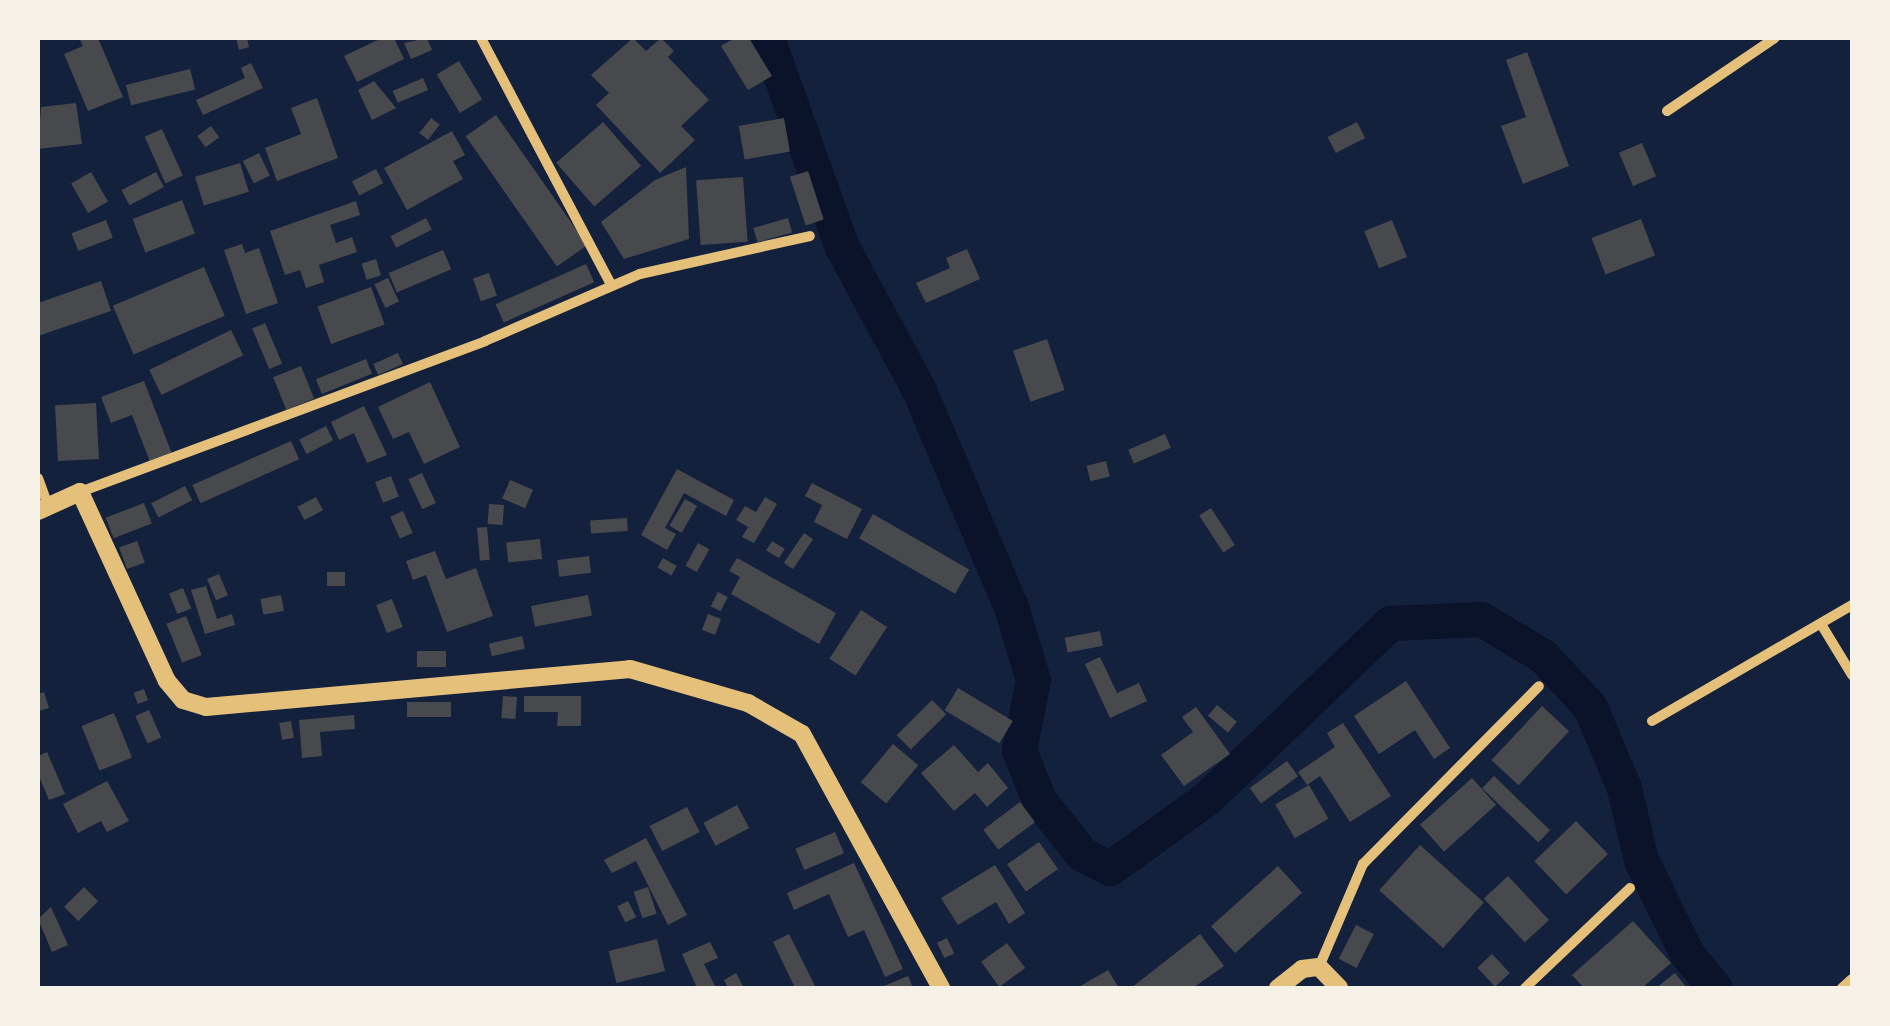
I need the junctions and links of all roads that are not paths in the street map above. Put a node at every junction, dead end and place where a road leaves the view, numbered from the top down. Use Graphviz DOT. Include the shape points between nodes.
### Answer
graph roads {
  1 [pos="481,38"];
  2 [pos="1776,38"];
  3 [pos="1668,111"];
  4 [pos="810,236"];
  5 [pos="612,286"];
  6 [pos="38,478"];
  7 [pos="80,492"];
  8 [pos="43,509"];
  9 [pos="1852,606"];
  10 [pos="1821,624"];
  11 [pos="1852,675"];
  12 [pos="1539,686"];
  13 [pos="1652,720"];
  14 [pos="1630,888"];
  15 [pos="1319,967"];
  16 [pos="1852,979"];
  17 [pos="942,988"];
  18 [pos="1278,988"];
  19 [pos="1339,988"];
  20 [pos="1525,988"];
  21 [pos="1842,988"];
  1 -- 5 [label="street"];
  2 -- 3 [label="street"];
  4 -- 5 [label="street"];
  5 -- 7 [label="street" via="485,341"];
  6 -- 8 [label="street"];
  7 -- 8 [label="street"];
  7 -- 17 [label="street" via="167,681 183,700 206,706 630,669 748,703 802,734"];
  9 -- 10 [label="street"];
  10 -- 11 [label="street"];
  10 -- 13 [label="street"];
  12 -- 15 [label="street" via="1363,864"];
  14 -- 20 [label="street"];
  15 -- 18 [label="street" via="1302,970"];
  15 -- 19 [label="street"];
  16 -- 21 [label="street"];
}
